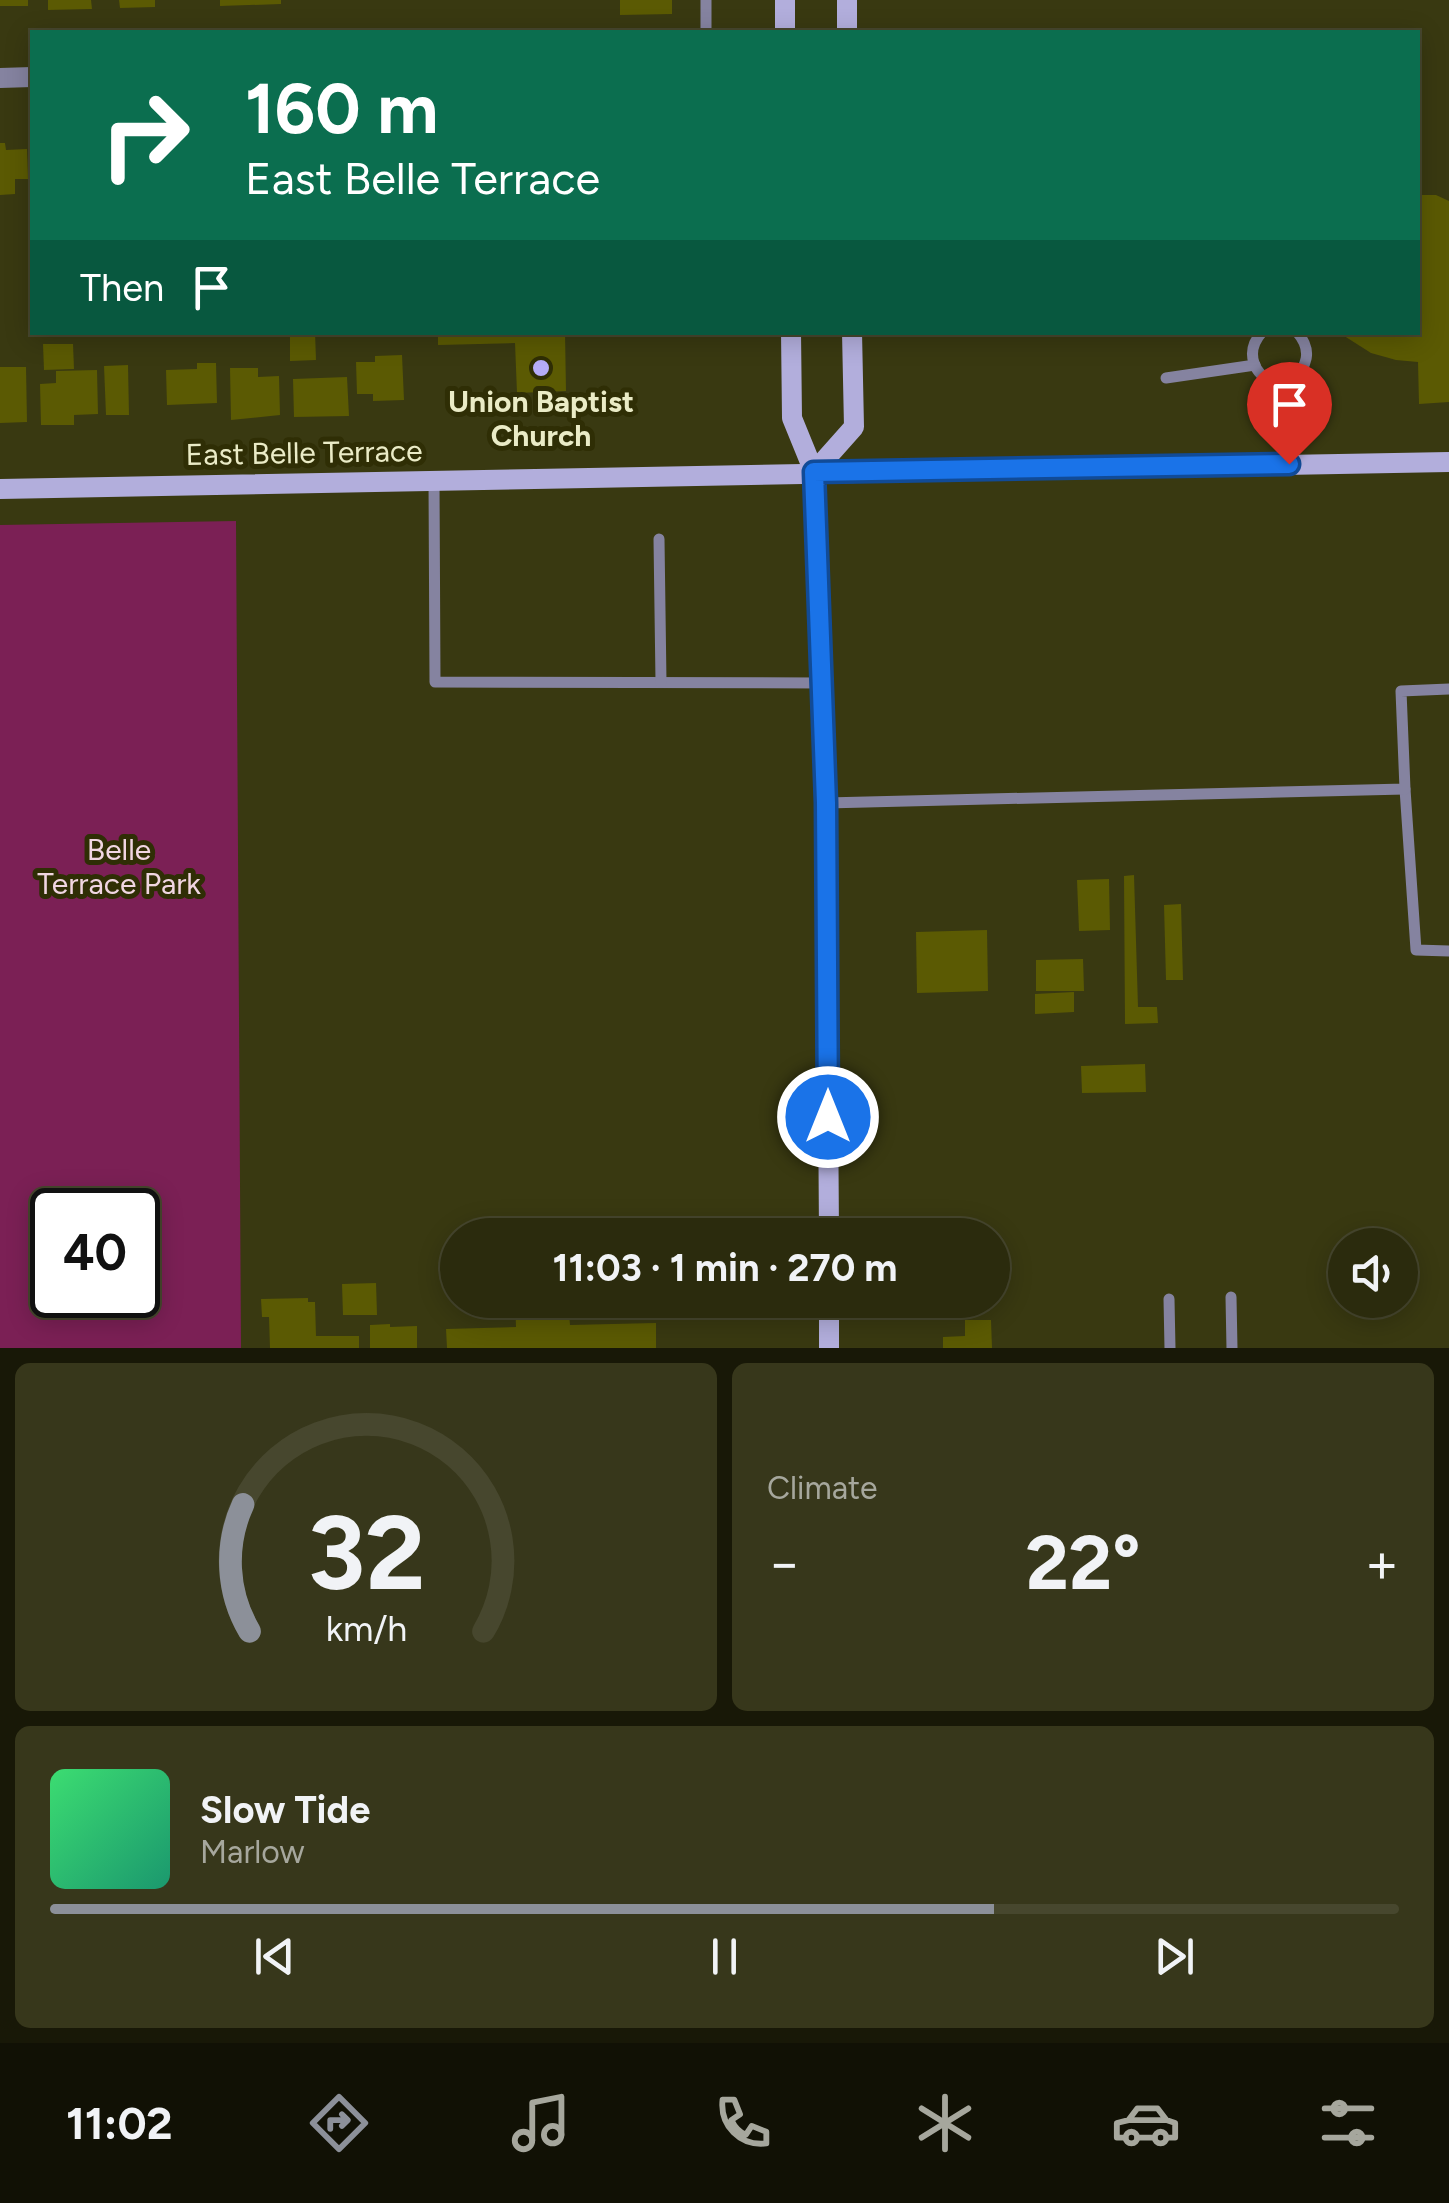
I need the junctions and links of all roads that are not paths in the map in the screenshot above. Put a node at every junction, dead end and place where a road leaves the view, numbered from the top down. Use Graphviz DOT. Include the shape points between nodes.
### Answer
graph roads {
  1 [pos="706,0"];
  2 [pos="785,0"];
  3 [pos="847,0"];
  4 [pos="706,30"];
  5 [pos="785,30"];
  6 [pos="847,30"];
  7 [pos="30,77"];
  8 [pos="0,78"];
  9 [pos="790,335"];
  10 [pos="852,335"];
  11 [pos="1260,335"];
  12 [pos="1300,335"];
  13 [pos="1254,365"];
  14 [pos="1166,378"];
  15 [pos="1449,462"];
  16 [pos="814,472"];
  17 [pos="434,480"];
  18 [pos="0,489"];
  19 [pos="659,539"];
  20 [pos="661,682"];
  21 [pos="822,682"];
  22 [pos="1449,689"];
  23 [pos="1404,790"];
  24 [pos="826,803"];
  25 [pos="1449,951"];
  26 [pos="828,1218"];
  27 [pos="1231,1297"];
  28 [pos="1168,1299"];
  29 [pos="829,1318"];
  30 [pos="829,1348"];
  31 [pos="1170,1348"];
  32 [pos="1232,1348"];
  1 -- 4 [label="lane"];
  2 -- 5 [label="street"];
  3 -- 6 [label="street"];
  7 -- 8 [label="street"];
  9 -- 16 [label="street" via="792,418"];
  10 -- 16 [label="street" via="854,427"];
  11 -- 13 [label="lane"];
  12 -- 13 [label="lane" via="1307,356 1300,372 1275,381"];
  13 -- 14 [label="lane"];
  15 -- 16 [label="street, East Belle Terrace"];
  16 -- 17 [label="street, East Belle Terrace"];
  16 -- 21 [label="street"];
  17 -- 18 [label="street, East Belle Terrace"];
  17 -- 20 [label="lane" via="435,682"];
  19 -- 20 [label="lane"];
  20 -- 21 [label="lane"];
  21 -- 24 [label="street"];
  22 -- 23 [label="lane" via="1401,691"];
  23 -- 24 [label="lane"];
  23 -- 25 [label="lane" via="1416,950"];
  24 -- 26 [label="street"];
  27 -- 32 [label="lane"];
  28 -- 31 [label="lane"];
  29 -- 30 [label="street"];
}
